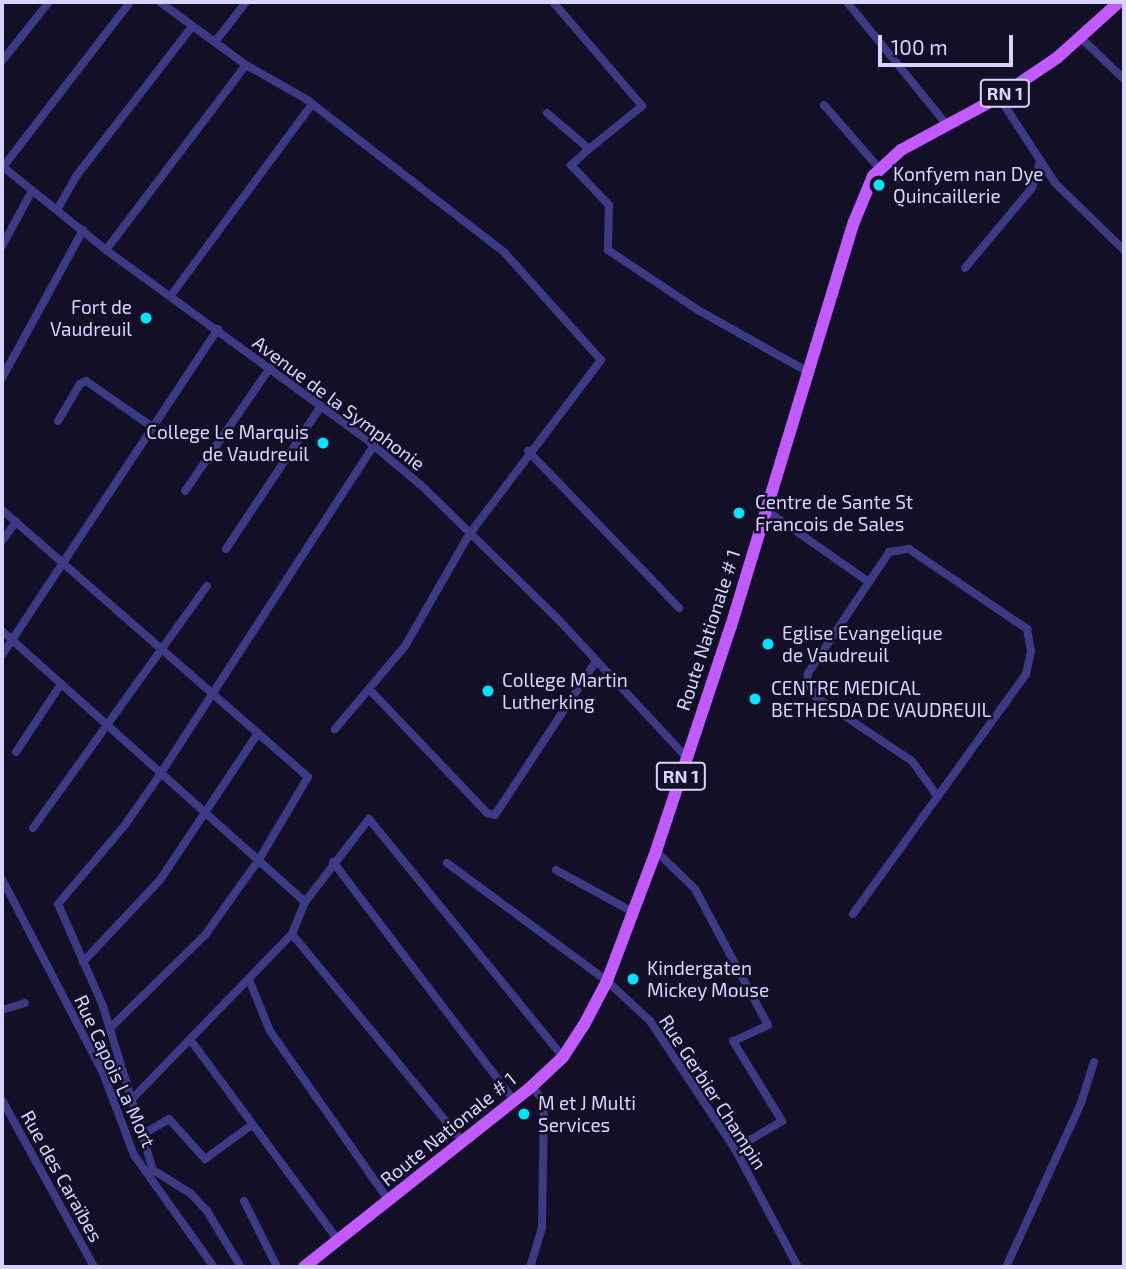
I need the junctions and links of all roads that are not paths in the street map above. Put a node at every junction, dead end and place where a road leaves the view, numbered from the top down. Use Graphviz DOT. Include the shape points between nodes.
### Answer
graph roads {
  1 [pos="48,2"];
  2 [pos="130,2"];
  3 [pos="160,2"];
  4 [pos="246,2"];
  5 [pos="553,2"];
  6 [pos="846,2"];
  7 [pos="1119,2"];
  8 [pos="192,27"];
  9 [pos="1082,38"];
  10 [pos="215,42"];
  11 [pos="2,61"];
  12 [pos="246,65"];
  13 [pos="1124,79"];
  14 [pos="999,97"];
  15 [pos="312,104"];
  16 [pos="824,105"];
  17 [pos="547,113"];
  18 [pos="946,124"];
  19 [pos="589,149"];
  20 [pos="1040,160"];
  21 [pos="2,167"];
  22 [pos="879,169"];
  23 [pos="32,191"];
  24 [pos="58,208"];
  25 [pos="83,230"];
  26 [pos="2,246"];
  27 [pos="106,250"];
  28 [pos="1124,250"];
  29 [pos="965,268"];
  30 [pos="172,294"];
  31 [pos="218,330"];
  32 [pos="270,368"];
  33 [pos="808,372"];
  34 [pos="2,378"];
  35 [pos="321,406"];
  36 [pos="58,421"];
  37 [pos="151,426"];
  38 [pos="373,445"];
  39 [pos="528,451"];
  40 [pos="185,491"];
  41 [pos="2,510"];
  42 [pos="766,510"];
  43 [pos="16,522"];
  44 [pos="470,533"];
  45 [pos="2,541"];
  46 [pos="226,549"];
  47 [pos="67,563"];
  48 [pos="869,582"];
  49 [pos="207,586"];
  50 [pos="679,608"];
  51 [pos="2,631"];
  52 [pos="12,640"];
  53 [pos="163,649"];
  54 [pos="2,655"];
  55 [pos="596,661"];
  56 [pos="61,684"];
  57 [pos="369,689"];
  58 [pos="210,691"];
  59 [pos="109,728"];
  60 [pos="335,729"];
  61 [pos="258,733"];
  62 [pos="16,752"];
  63 [pos="687,758"];
  64 [pos="161,773"];
  65 [pos="938,797"];
  66 [pos="206,811"];
  67 [pos="33,828"];
  68 [pos="656,851"];
  69 [pos="261,858"];
  70 [pos="333,862"];
  71 [pos="447,863"];
  72 [pos="556,870"];
  73 [pos="2,879"];
  74 [pos="305,902"];
  75 [pos="633,912"];
  76 [pos="853,914"];
  77 [pos="292,934"];
  78 [pos="83,962"];
  79 [pos="607,981"];
  80 [pos="250,982"];
  81 [pos="25,1003"];
  82 [pos="2,1010"];
  83 [pos="110,1028"];
  84 [pos="192,1042"];
  85 [pos="563,1057"];
  86 [pos="1094,1062"];
  87 [pos="532,1086"];
  88 [pos="513,1099"];
  89 [pos="2,1100"];
  90 [pos="132,1100"];
  91 [pos="253,1124"];
  92 [pos="145,1133"];
  93 [pos="463,1142"];
  94 [pos="735,1149"];
  95 [pos="244,1201"];
  96 [pos="389,1201"];
  97 [pos="338,1240"];
  98 [pos="94,1267"];
  99 [pos="214,1267"];
  100 [pos="241,1267"];
  101 [pos="277,1267"];
  102 [pos="304,1267"];
  103 [pos="530,1267"];
  104 [pos="798,1267"];
  105 [pos="1006,1267"];
  1 -- 11 [label="street"];
  2 -- 21 [label="street"];
  3 -- 8 [label="street"];
  4 -- 10 [label="street"];
  5 -- 19 [label="street" via="642,106"];
  6 -- 18 [label="street"];
  7 -- 9 [label="main road, Route Nationale # 1 / RN 1"];
  8 -- 10 [label="street"];
  8 -- 24 [label="street" via="77,175"];
  9 -- 13 [label="street"];
  9 -- 14 [label="main road, Route Nationale # 1 / RN 1"];
  10 -- 12 [label="street"];
  12 -- 15 [label="street"];
  12 -- 27 [label="street"];
  14 -- 18 [label="main road, Route Nationale # 1 / RN 1"];
  14 -- 20 [label="street"];
  15 -- 30 [label="street"];
  15 -- 39 [label="street" via="504,252 599,355 599,366"];
  16 -- 22 [label="street"];
  17 -- 19 [label="street"];
  18 -- 22 [label="main road, Route Nationale # 1 / RN 1" via="901,150"];
  19 -- 33 [label="street" via="571,165 609,205 608,250 698,310"];
  20 -- 28 [label="street" via="1055,183"];
  20 -- 29 [label="street" via="1031,188"];
  21 -- 23 [label="street, Avenue de la Symphonie"];
  22 -- 33 [label="main road, Route Nationale # 1 / RN 1" via="854,222"];
  23 -- 24 [label="street, Avenue de la Symphonie"];
  23 -- 26 [label="street"];
  24 -- 25 [label="street, Avenue de la Symphonie"];
  25 -- 27 [label="street, Avenue de la Symphonie"];
  25 -- 34 [label="street"];
  27 -- 30 [label="street, Avenue de la Symphonie"];
  30 -- 31 [label="street, Avenue de la Symphonie"];
  31 -- 32 [label="street, Avenue de la Symphonie"];
  31 -- 37 [label="street"];
  32 -- 35 [label="street, Avenue de la Symphonie"];
  32 -- 40 [label="street"];
  33 -- 42 [label="main road, Route Nationale # 1 / RN 1"];
  35 -- 38 [label="street, Avenue de la Symphonie"];
  35 -- 46 [label="street"];
  36 -- 37 [label="street" via="86,381"];
  37 -- 47 [label="street"];
  38 -- 44 [label="street, Avenue de la Symphonie"];
  38 -- 58 [label="street"];
  39 -- 44 [label="street"];
  39 -- 50 [label="street"];
  41 -- 43 [label="street"];
  42 -- 48 [label="street"];
  42 -- 63 [label="main road, Route Nationale # 1 / RN 1"];
  43 -- 45 [label="street"];
  43 -- 47 [label="street"];
  44 -- 55 [label="street, Avenue de la Symphonie"];
  44 -- 57 [label="street" via="405,646"];
  47 -- 52 [label="street"];
  47 -- 53 [label="street"];
  48 -- 65 [label="street" via="807,681 816,698 912,761"];
  48 -- 65 [label="street" via="889,552 909,549 1027,629 1031,651 1026,674"];
  49 -- 53 [label="street"];
  51 -- 52 [label="street"];
  52 -- 54 [label="street"];
  52 -- 56 [label="street"];
  53 -- 58 [label="street"];
  53 -- 59 [label="street"];
  55 -- 57 [label="street" via="495,815 487,813"];
  55 -- 63 [label="street, Avenue de la Symphonie"];
  56 -- 59 [label="street"];
  56 -- 62 [label="street"];
  57 -- 60 [label="street"];
  58 -- 61 [label="street"];
  58 -- 64 [label="street"];
  59 -- 64 [label="street"];
  59 -- 67 [label="street"];
  61 -- 66 [label="street"];
  61 -- 69 [label="street" via="308,780"];
  63 -- 68 [label="main road, Route Nationale # 1 / RN 1"];
  64 -- 66 [label="street"];
  64 -- 78 [label="street" via="125,825 58,904"];
  65 -- 76 [label="street"];
  66 -- 69 [label="street"];
  66 -- 78 [label="street" via="160,880"];
  68 -- 75 [label="main road, Route Nationale # 1 / RN 1"];
  68 -- 94 [label="street" via="695,888 768,1025 733,1041 782,1121"];
  69 -- 74 [label="street"];
  69 -- 83 [label="street" via="205,936"];
  70 -- 74 [label="street"];
  70 -- 85 [label="street" via="366,820 372,819"];
  70 -- 88 [label="street"];
  71 -- 79 [label="street, Rue Gerbier Champin"];
  72 -- 75 [label="street"];
  73 -- 99 [label="street, Rue Capois La Mort" via="103,1073 134,1154"];
  74 -- 77 [label="street"];
  75 -- 79 [label="main road, Route Nationale # 1 / RN 1"];
  77 -- 80 [label="street"];
  77 -- 93 [label="street"];
  78 -- 83 [label="street"];
  79 -- 85 [label="main road, Route Nationale # 1 / RN 1"];
  79 -- 94 [label="street, Rue Gerbier Champin" via="650,1021"];
  80 -- 84 [label="street"];
  80 -- 96 [label="street" via="270,1031"];
  81 -- 82 [label="street"];
  83 -- 90 [label="street"];
  84 -- 90 [label="street"];
  84 -- 91 [label="street"];
  85 -- 87 [label="main road, Route Nationale # 1 / RN 1"];
  86 -- 105 [label="street" via="1081,1103"];
  87 -- 88 [label="main road, Route Nationale # 1 / RN 1"];
  87 -- 103 [label="street" via="544,1102 542,1228"];
  88 -- 93 [label="main road, Route Nationale # 1 / RN 1"];
  89 -- 98 [label="street, Rue des Caraïbes"];
  90 -- 92 [label="street"];
  91 -- 92 [label="street" via="205,1159 169,1119"];
  91 -- 97 [label="street"];
  92 -- 100 [label="street" via="153,1170 207,1211"];
  93 -- 96 [label="main road, Route Nationale # 1 / RN 1"];
  94 -- 104 [label="street, Rue Gerbier Champin"];
  95 -- 101 [label="street"];
  96 -- 97 [label="main road, Route Nationale # 1 / RN 1"];
  97 -- 102 [label="main road, Route Nationale # 1 / RN 1"];
}
